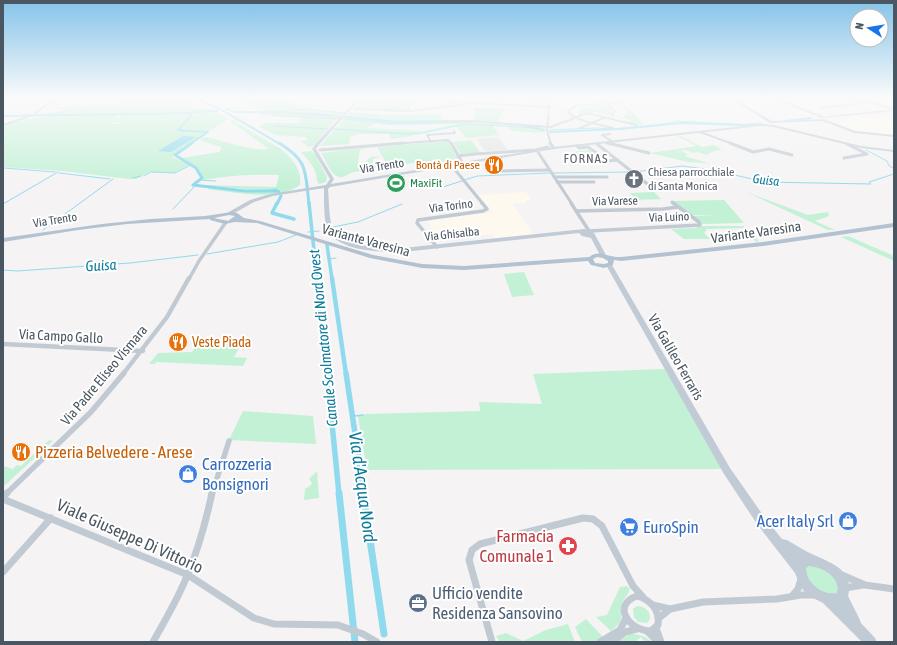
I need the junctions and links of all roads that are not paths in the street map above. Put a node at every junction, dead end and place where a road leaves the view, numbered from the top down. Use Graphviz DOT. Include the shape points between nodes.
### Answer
graph roads {
  1 [pos="334,127"];
  2 [pos="548,127"];
  3 [pos="609,127"];
  4 [pos="743,127"];
  5 [pos="784,127"];
  6 [pos="785,127"];
  7 [pos="845,127"];
  8 [pos="613,128"];
  9 [pos="454,131"];
  10 [pos="700,132"];
  11 [pos="610,134"];
  12 [pos="894,136"];
  13 [pos="431,142"];
  14 [pos="613,142"];
  15 [pos="606,143"];
  16 [pos="597,144"];
  17 [pos="577,146"];
  18 [pos="551,147"];
  19 [pos="317,149"];
  20 [pos="861,149"];
  21 [pos="538,150"];
  22 [pos="894,150"];
  23 [pos="532,152"];
  24 [pos="649,153"];
  25 [pos="792,155"];
  26 [pos="458,156"];
  27 [pos="844,158"];
  28 [pos="618,160"];
  29 [pos="463,164"];
  30 [pos="452,166"];
  31 [pos="502,171"];
  32 [pos="550,172"];
  33 [pos="332,176"];
  34 [pos="554,177"];
  35 [pos="607,177"];
  36 [pos="356,181"];
  37 [pos="557,182"];
  38 [pos="594,182"];
  39 [pos="650,186"];
  40 [pos="320,188"];
  41 [pos="313,189"];
  42 [pos="328,190"];
  43 [pos="672,202"];
  44 [pos="678,207"];
  45 [pos="576,211"];
  46 [pos="235,215"];
  47 [pos="222,222"];
  48 [pos="894,225"];
  49 [pos="587,233"];
  50 [pos="3,240"];
  51 [pos="437,247"];
  52 [pos="591,260"];
  53 [pos="605,261"];
  54 [pos="3,344"];
  55 [pos="143,351"];
  56 [pos="229,441"];
  57 [pos="3,498"];
  58 [pos="51,518"];
  59 [pos="774,536"];
  60 [pos="813,560"];
  61 [pos="3,572"];
  62 [pos="835,572"];
  63 [pos="801,574"];
  64 [pos="188,575"];
  65 [pos="865,585"];
  66 [pos="633,586"];
  67 [pos="894,589"];
  68 [pos="843,592"];
  69 [pos="792,596"];
  70 [pos="632,597"];
  71 [pos="822,597"];
  72 [pos="643,598"];
  73 [pos="653,605"];
  74 [pos="670,609"];
  75 [pos="626,618"];
  76 [pos="659,618"];
  77 [pos="656,628"];
  78 [pos="637,629"];
  79 [pos="648,632"];
  80 [pos="862,632"];
  81 [pos="375,641"];
  82 [pos="493,641"];
  83 [pos="153,642"];
  84 [pos="600,642"];
  85 [pos="612,642"];
  86 [pos="658,642"];
  87 [pos="661,642"];
  88 [pos="871,642"];
  1 -- 19 [label="street"];
  2 -- 18 [label="street"];
  3 -- 8 [label="street"];
  4 -- 10 [label="street"];
  5 -- 22 [label="street" via="860,146"];
  6 -- 20 [label="street"];
  7 -- 12 [label="street" via="855,132"];
  9 -- 13 [label="street" via="455,133 427,135"];
  10 -- 14 [label="street"];
  10 -- 25 [label="street" via="754,152 769,149"];
  11 -- 14 [label="street" via="602,135"];
  13 -- 19 [label="street"];
  13 -- 26 [label="street" via="449,141"];
  14 -- 15 [label="street"];
  15 -- 16 [label="street"];
  15 -- 24 [label="street"];
  16 -- 17 [label="street"];
  16 -- 28 [label="street"];
  17 -- 18 [label="street"];
  17 -- 28 [label="street" via="588,147 608,161"];
  18 -- 21 [label="street"];
  18 -- 23 [label="street"];
  19 -- 33 [label="street"];
  20 -- 22 [label="street"];
  20 -- 27 [label="street" via="867,154"];
  21 -- 23 [label="street"];
  21 -- 26 [label="street"];
  21 -- 32 [label="street, Via Galileo Ferraris"];
  23 -- 29 [label="street, Via Trento"];
  26 -- 29 [label="street"];
  28 -- 39 [label="street"];
  29 -- 30 [label="street, Via Trento"];
  30 -- 36 [label="street, Via Trento"];
  30 -- 51 [label="street, Via Torino" via="487,210 417,221"];
  31 -- 32 [label="street"];
  32 -- 34 [label="street, Via Galileo Ferraris"];
  33 -- 36 [label="street" via="341,182"];
  33 -- 40 [label="street" via="328,184"];
  33 -- 42 [label="street, Via Ghisalba" via="334,181"];
  34 -- 35 [label="street"];
  34 -- 37 [label="street, Via Galileo Ferraris"];
  36 -- 42 [label="street, Via Trento"];
  37 -- 38 [label="street"];
  37 -- 45 [label="street, Via Galileo Ferraris"];
  40 -- 41 [label="street, Via Trento"];
  40 -- 42 [label="street, Via Trento"];
  41 -- 42 [label="street"];
  41 -- 46 [label="street, Via Trento" via="260,199"];
  42 -- 51 [label="street, Via Ghisalba" via="330,229 343,241 360,247 382,250"];
  43 -- 44 [label="street, Via Luino"];
  44 -- 45 [label="street, Via Varese"];
  44 -- 49 [label="street, Via Luino" via="700,225 602,229"];
  45 -- 49 [label="street, Via Galileo Ferraris" via="585,223"];
  46 -- 47 [label="main road, Via Trento"];
  46 -- 52 [label="main road, Variante Varesina" via="244,220 392,262 464,268"];
  47 -- 50 [label="main road, Via Trento" via="206,218 121,222"];
  47 -- 55 [label="street, Via Padre Eliseo Vismara" via="167,317"];
  48 -- 53 [label="main road, Variante Varesina" via="749,246"];
  49 -- 51 [label="street, Via Ghisalba" via="570,232"];
  49 -- 53 [label="street, Via Galileo Ferraris" via="596,243"];
  52 -- 53 [label="main road, Variante Varesina"];
  52 -- 53 [label="main road, Variante Varesina"];
  53 -- 59 [label="street, Via Galileo Ferraris" via="718,455 754,511"];
  54 -- 55 [label="street, Via Campo Gallo"];
  55 -- 57 [label="street, Via Padre Eliseo Vismara" via="91,412"];
  56 -- 64 [label="street"];
  57 -- 58 [label="street, Viale Giuseppe Di Vittorio"];
  58 -- 61 [label="street"];
  58 -- 64 [label="street, Viale Giuseppe Di Vittorio"];
  59 -- 60 [label="street"];
  59 -- 63 [label="street"];
  60 -- 62 [label="street"];
  60 -- 63 [label="street" via="804,562"];
  62 -- 65 [label="street"];
  62 -- 68 [label="street" via="843,583"];
  63 -- 69 [label="street" via="798,589"];
  63 -- 71 [label="street" via="811,590"];
  64 -- 81 [label="street, Viale Giuseppe Di Vittorio" via="238,609 264,622 282,625 328,624 344,627"];
  64 -- 83 [label="street"];
  65 -- 67 [label="street"];
  65 -- 68 [label="street"];
  66 -- 70 [label="street"];
  66 -- 72 [label="street"];
  66 -- 82 [label="street" via="602,526 590,518 576,519 480,544 472,550 469,560"];
  68 -- 71 [label="street" via="838,599"];
  68 -- 80 [label="street" via="852,616"];
  69 -- 71 [label="street"];
  69 -- 74 [label="street" via="717,601"];
  70 -- 72 [label="street"];
  70 -- 75 [label="street" via="624,607"];
  71 -- 80 [label="street"];
  72 -- 73 [label="street"];
  73 -- 74 [label="street"];
  73 -- 76 [label="street"];
  74 -- 76 [label="street"];
  75 -- 78 [label="street"];
  75 -- 84 [label="street" via="620,630"];
  76 -- 77 [label="street"];
  77 -- 79 [label="street"];
  77 -- 87 [label="street"];
  78 -- 79 [label="street"];
  78 -- 85 [label="street" via="625,632"];
  79 -- 86 [label="street"];
  80 -- 88 [label="street"];
}
